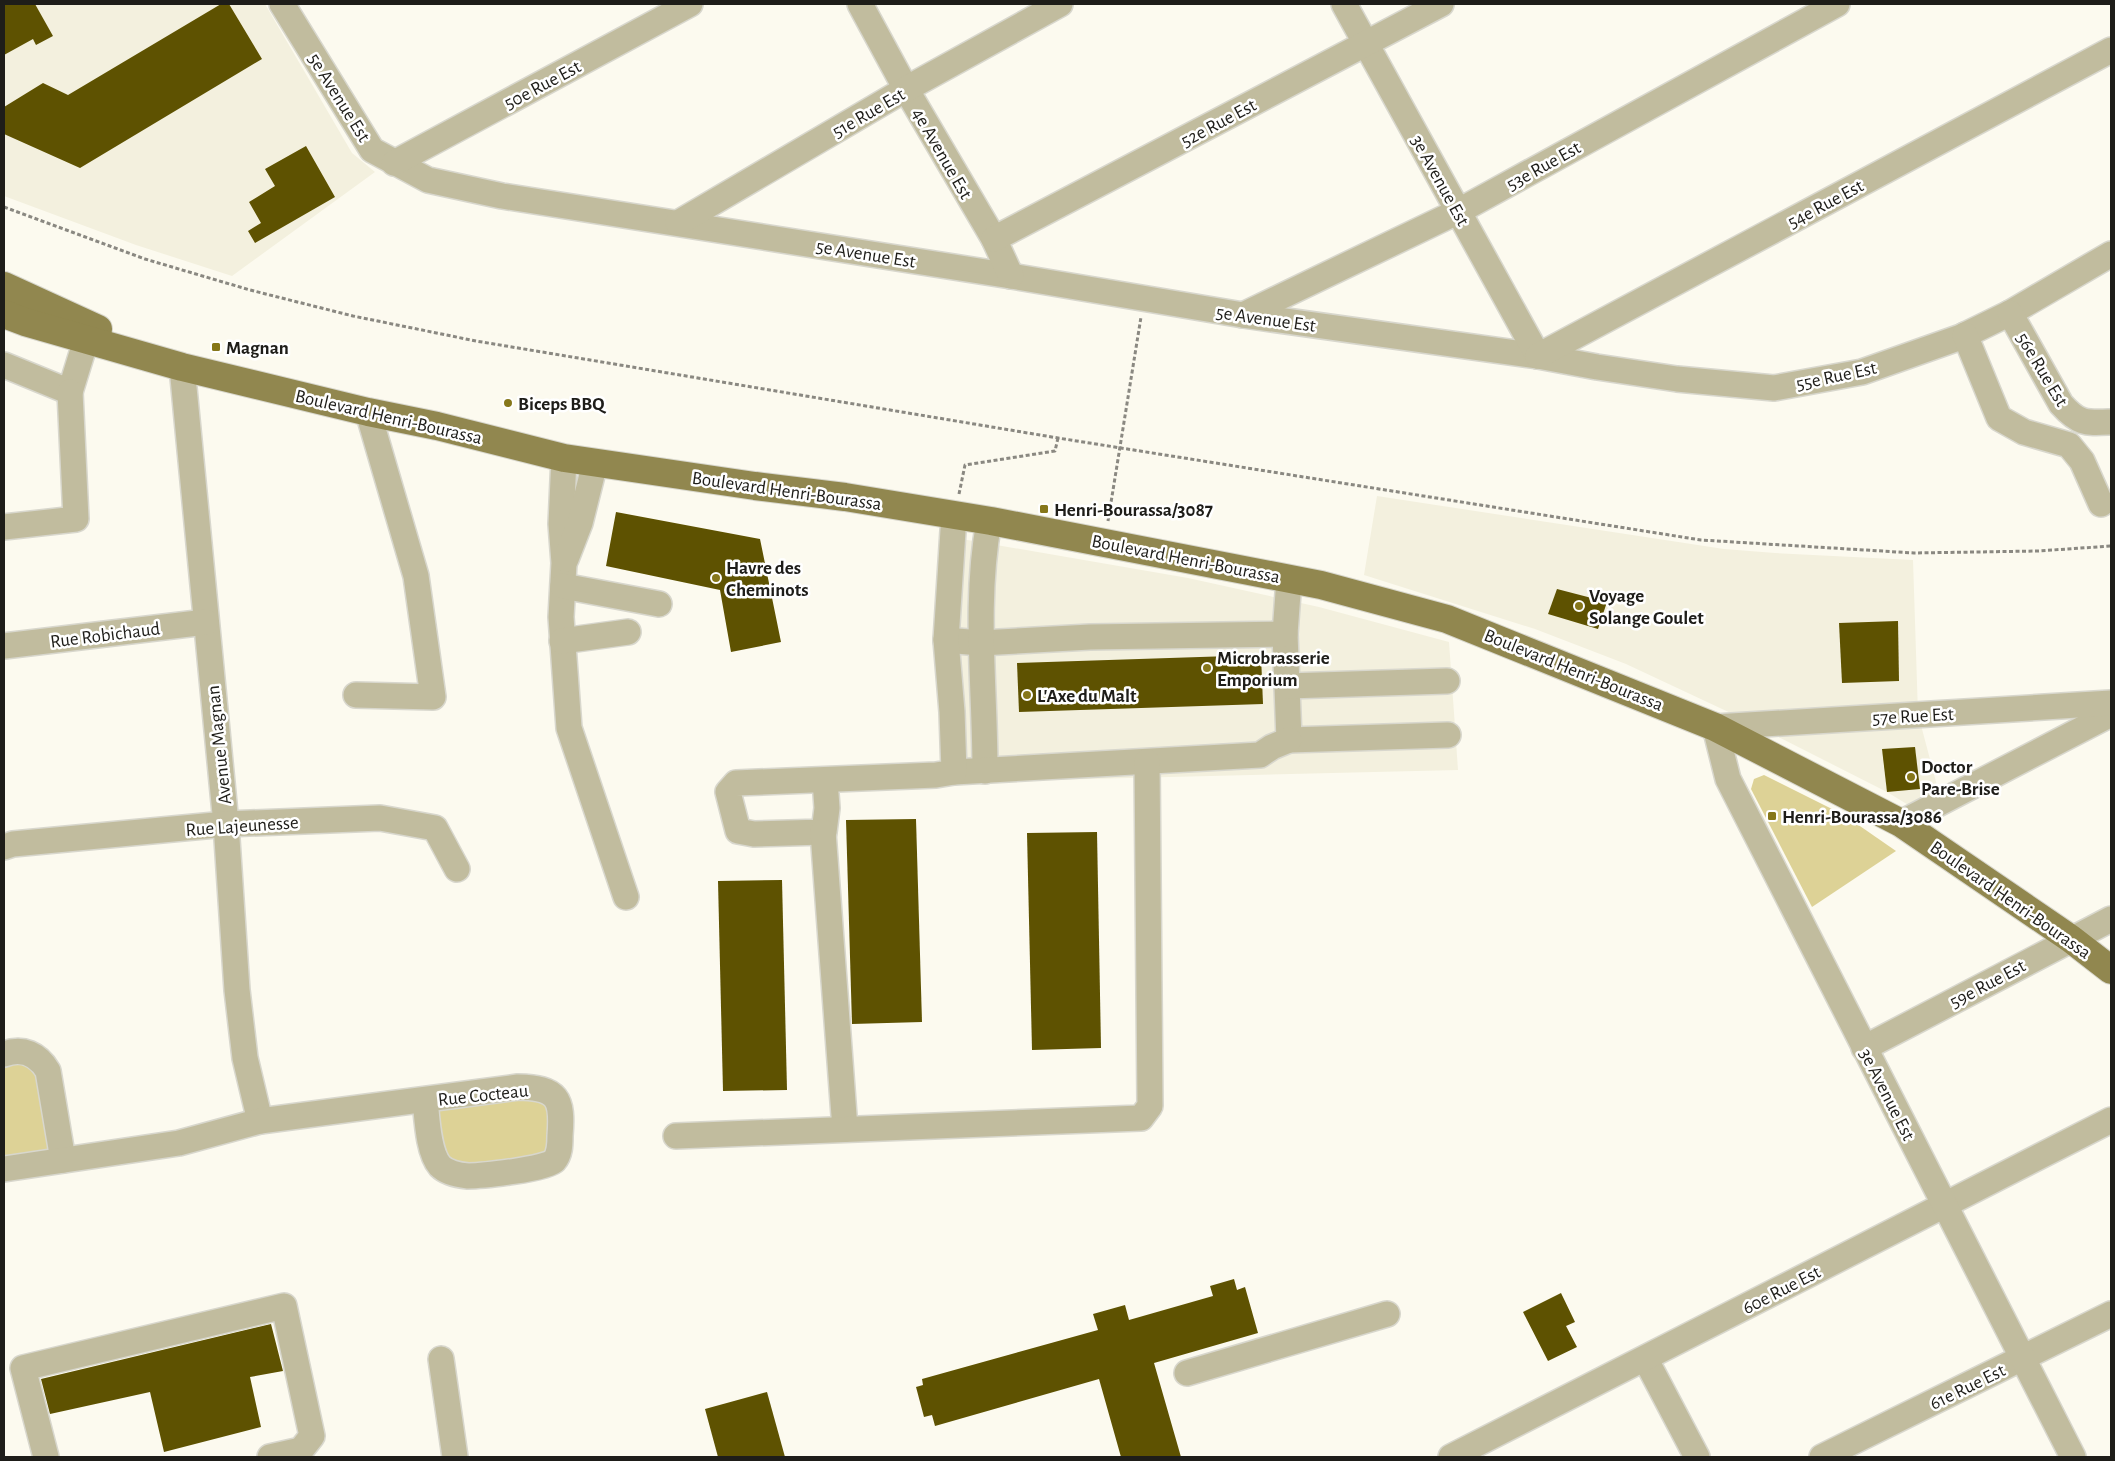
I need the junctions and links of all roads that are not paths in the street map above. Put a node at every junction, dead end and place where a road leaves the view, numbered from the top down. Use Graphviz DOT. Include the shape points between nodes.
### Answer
graph roads {
  1 [pos="282,4"];
  2 [pos="690,4"];
  3 [pos="860,4"];
  4 [pos="1060,4"];
  5 [pos="1344,4"];
  6 [pos="1441,4"];
  7 [pos="1837,4"];
  8 [pos="1366,44"];
  9 [pos="2111,50"];
  10 [pos="906,89"];
  11 [pos="394,163"];
  12 [pos="1459,211"];
  13 [pos="678,223"];
  14 [pos="994,239"];
  15 [pos="2111,254"];
  16 [pos="1012,276"];
  17 [pos="4,286"];
  18 [pos="2010,313"];
  19 [pos="4,314"];
  20 [pos="1243,315"];
  21 [pos="1966,335"];
  22 [pos="86,340"];
  23 [pos="1538,356"];
  24 [pos="4,365"];
  25 [pos="182,367"];
  26 [pos="70,392"];
  27 [pos="368,412"];
  28 [pos="2082,420"];
  29 [pos="2111,422"];
  30 [pos="2069,445"];
  31 [pos="564,458"];
  32 [pos="595,463"];
  33 [pos="2101,504"];
  34 [pos="954,515"];
  35 [pos="988,521"];
  36 [pos="4,527"];
  37 [pos="563,575"];
  38 [pos="1289,579"];
  39 [pos="659,604"];
  40 [pos="206,622"];
  41 [pos="628,632"];
  42 [pos="1285,634"];
  43 [pos="946,640"];
  44 [pos="562,641"];
  45 [pos="980,642"];
  46 [pos="4,646"];
  47 [pos="1447,681"];
  48 [pos="1287,686"];
  49 [pos="356,695"];
  50 [pos="2111,703"];
  51 [pos="985,708"];
  52 [pos="952,712"];
  53 [pos="2111,714"];
  54 [pos="1715,726"];
  55 [pos="1448,735"];
  56 [pos="1289,740"];
  57 [pos="1147,762"];
  58 [pos="985,771"];
  59 [pos="954,772"];
  60 [pos="825,780"];
  61 [pos="1901,823"];
  62 [pos="226,824"];
  63 [pos="824,832"];
  64 [pos="4,847"];
  65 [pos="457,868"];
  66 [pos="626,897"];
  67 [pos="2111,918"];
  68 [pos="2072,939"];
  69 [pos="2111,970"];
  70 [pos="1864,1048"];
  71 [pos="4,1054"];
  72 [pos="425,1100"];
  73 [pos="2111,1120"];
  74 [pos="260,1121"];
  75 [pos="845,1129"];
  76 [pos="676,1136"];
  77 [pos="63,1160"];
  78 [pos="4,1169"];
  79 [pos="1944,1204"];
  80 [pos="1386,1314"];
  81 [pos="2111,1314"];
  82 [pos="2023,1359"];
  83 [pos="441,1360"];
  84 [pos="1646,1360"];
  85 [pos="1187,1373"];
  86 [pos="46,1457"];
  87 [pos="270,1457"];
  88 [pos="455,1457"];
  89 [pos="1451,1457"];
  90 [pos="1697,1457"];
  91 [pos="1822,1457"];
  92 [pos="2073,1457"];
  1 -- 11 [label="street, 5e Avenue Est" via="372,150"];
  2 -- 11 [label="street, 50e Rue Est"];
  3 -- 10 [label="street, 4e Avenue Est"];
  4 -- 10 [label="street, 51e Rue Est"];
  5 -- 8 [label="street, 3e Avenue Est"];
  6 -- 8 [label="street, 52e Rue Est"];
  7 -- 12 [label="street, 53e Rue Est"];
  8 -- 12 [label="street, 3e Avenue Est"];
  8 -- 14 [label="street, 52e Rue Est"];
  9 -- 23 [label="street, 54e Rue Est"];
  10 -- 13 [label="street, 51e Rue Est"];
  10 -- 14 [label="street, 4e Avenue Est"];
  11 -- 13 [label="street, 5e Avenue Est" via="428,180 502,196"];
  12 -- 20 [label="street, 53e Rue Est"];
  12 -- 23 [label="street, 3e Avenue Est"];
  13 -- 16 [label="street, 5e Avenue Est"];
  14 -- 16 [label="street, 4e Avenue Est"];
  15 -- 18 [label="street, 55e Rue Est"];
  16 -- 20 [label="street, 5e Avenue Est"];
  17 -- 25 [label="main road, Boulevard Henri-Bourassa"];
  18 -- 21 [label="street, 55e Rue Est"];
  18 -- 28 [label="street, 56e Rue Est" via="2061,404 2072,417"];
  19 -- 22 [label="main road, Boulevard Henri-Bourassa"];
  20 -- 23 [label="street, 5e Avenue Est"];
  21 -- 23 [label="street, 55e Rue Est" via="1862,372 1774,388 1677,379"];
  21 -- 30 [label="street" via="1999,418 2024,432"];
  22 -- 25 [label="main road, Boulevard Henri-Bourassa"];
  22 -- 26 [label="street"];
  24 -- 26 [label="street"];
  25 -- 27 [label="main road, Boulevard Henri-Bourassa"];
  25 -- 40 [label="street, Avenue Magnan"];
  26 -- 36 [label="street" via="76,519"];
  27 -- 31 [label="main road, Boulevard Henri-Bourassa"];
  27 -- 49 [label="street" via="416,576 433,697"];
  28 -- 29 [label="street, 56e Rue Est"];
  28 -- 30 [label="street"];
  30 -- 33 [label="street" via="2082,461"];
  31 -- 32 [label="main road, Boulevard Henri-Bourassa"];
  31 -- 37 [label="street"];
  32 -- 34 [label="main road, Boulevard Henri-Bourassa"];
  32 -- 37 [label="street"];
  34 -- 35 [label="main road, Boulevard Henri-Bourassa"];
  34 -- 43 [label="street"];
  35 -- 38 [label="main road, Boulevard Henri-Bourassa"];
  35 -- 45 [label="street" via="982,558"];
  37 -- 39 [label="street"];
  37 -- 44 [label="street"];
  38 -- 42 [label="street"];
  38 -- 54 [label="main road, Boulevard Henri-Bourassa" via="1447,618"];
  40 -- 46 [label="street, Rue Robichaud"];
  40 -- 62 [label="street, Avenue Magnan"];
  41 -- 44 [label="street"];
  42 -- 45 [label="street"];
  42 -- 48 [label="street"];
  43 -- 45 [label="street"];
  43 -- 52 [label="street"];
  44 -- 66 [label="street" via="569,728"];
  45 -- 51 [label="street"];
  47 -- 48 [label="street"];
  48 -- 56 [label="street"];
  50 -- 54 [label="street, 57e Rue Est"];
  51 -- 52 [label="street"];
  51 -- 58 [label="street"];
  52 -- 59 [label="street"];
  53 -- 61 [label="street"];
  54 -- 61 [label="main road, Boulevard Henri-Bourassa"];
  54 -- 70 [label="street, 3e Avenue Est" via="1728,779"];
  55 -- 56 [label="street"];
  56 -- 57 [label="street" via="1260,755"];
  57 -- 58 [label="street"];
  57 -- 75 [label="street" via="1150,1106 1141,1118"];
  58 -- 59 [label="street"];
  59 -- 60 [label="street"];
  60 -- 63 [label="street" via="828,808"];
  60 -- 63 [label="street" via="736,783 728,792 738,831 754,834"];
  61 -- 68 [label="main road, Boulevard Henri-Bourassa"];
  62 -- 64 [label="street, Rue Lajeunesse"];
  62 -- 65 [label="street, Rue Lajeunesse" via="380,818 435,828"];
  62 -- 74 [label="street, Avenue Magnan" via="238,1000 245,1058"];
  63 -- 75 [label="street"];
  67 -- 68 [label="street, 59e Rue Est"];
  68 -- 69 [label="main road, Boulevard Henri-Bourassa"];
  68 -- 70 [label="street, 59e Rue Est"];
  70 -- 79 [label="street, 3e Avenue Est"];
  71 -- 77 [label="street" via="27,1052 41,1058 48,1071"];
  72 -- 72 [label="street, Rue Cocteau" via="432,1153 440,1166 450,1173 468,1176 541,1168 553,1163 559,1153 562,1113 557,1099 548,1092 518,1087"];
  72 -- 74 [label="street, Rue Cocteau"];
  73 -- 79 [label="street, 60e Rue Est"];
  74 -- 77 [label="street, Rue Cocteau" via="179,1143"];
  75 -- 76 [label="street"];
  77 -- 78 [label="street, Rue Cocteau"];
  79 -- 82 [label="street, 3e Avenue Est"];
  79 -- 84 [label="street, 60e Rue Est"];
  80 -- 85 [label="street"];
  81 -- 82 [label="street, 61e Rue Est"];
  82 -- 91 [label="street, 61e Rue Est"];
  82 -- 92 [label="street, 3e Avenue Est"];
  83 -- 88 [label="street"];
  84 -- 89 [label="street, 60e Rue Est"];
  84 -- 90 [label="street"];
  86 -- 87 [label="street" via="23,1368 284,1306 312,1436 300,1450"];
}
